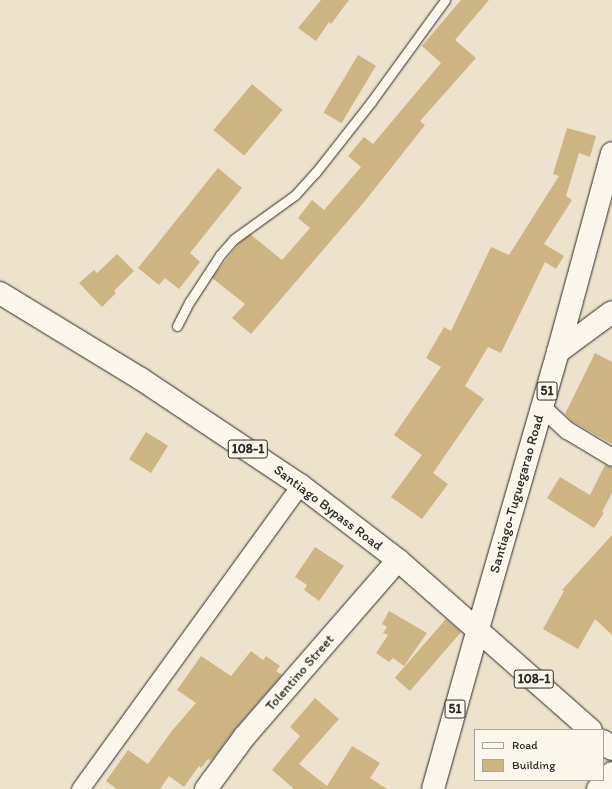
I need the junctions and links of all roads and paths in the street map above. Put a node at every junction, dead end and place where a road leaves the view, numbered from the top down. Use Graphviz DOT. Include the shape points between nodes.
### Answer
graph roads {
  1 [pos="445,0"];
  2 [pos="612,152"];
  3 [pos="0,294"];
  4 [pos="612,312"];
  5 [pos="177,326"];
  6 [pos="558,352"];
  7 [pos="542,408"];
  8 [pos="612,457"];
  9 [pos="300,485"];
  10 [pos="398,560"];
  11 [pos="478,629"];
  12 [pos="590,729"];
  13 [pos="604,742"];
  14 [pos="612,749"];
  15 [pos="612,773"];
  16 [pos="80,789"];
  17 [pos="206,789"];
  18 [pos="433,789"];
  19 [pos="598,789"];
  1 -- 5 [label="lane" via="316,172 295,195 234,239 220,255"];
  2 -- 6 [label="main road, Santiago-Tuguegarao Road / 51"];
  3 -- 9 [label="main road, Santiago Bypass Road / 108-1" via="141,379"];
  4 -- 6 [label="main road"];
  6 -- 7 [label="main road, Santiago-Tuguegarao Road / 51"];
  7 -- 8 [label="street" via="567,430"];
  7 -- 11 [label="main road, Santiago-Tuguegarao Road / 51"];
  9 -- 10 [label="main road, Santiago Bypass Road / 108-1"];
  9 -- 16 [label="street"];
  10 -- 11 [label="main road, Santiago Bypass Road / 108-1"];
  10 -- 17 [label="main road, Tolentino Street" via="245,736"];
  11 -- 12 [label="main road, Santiago Bypass Road / 108-1"];
  11 -- 18 [label="main road, Santiago-Tuguegarao Road / 51"];
  13 -- 14 [label="main road"];
  15 -- 19 [label="main road"];
}
